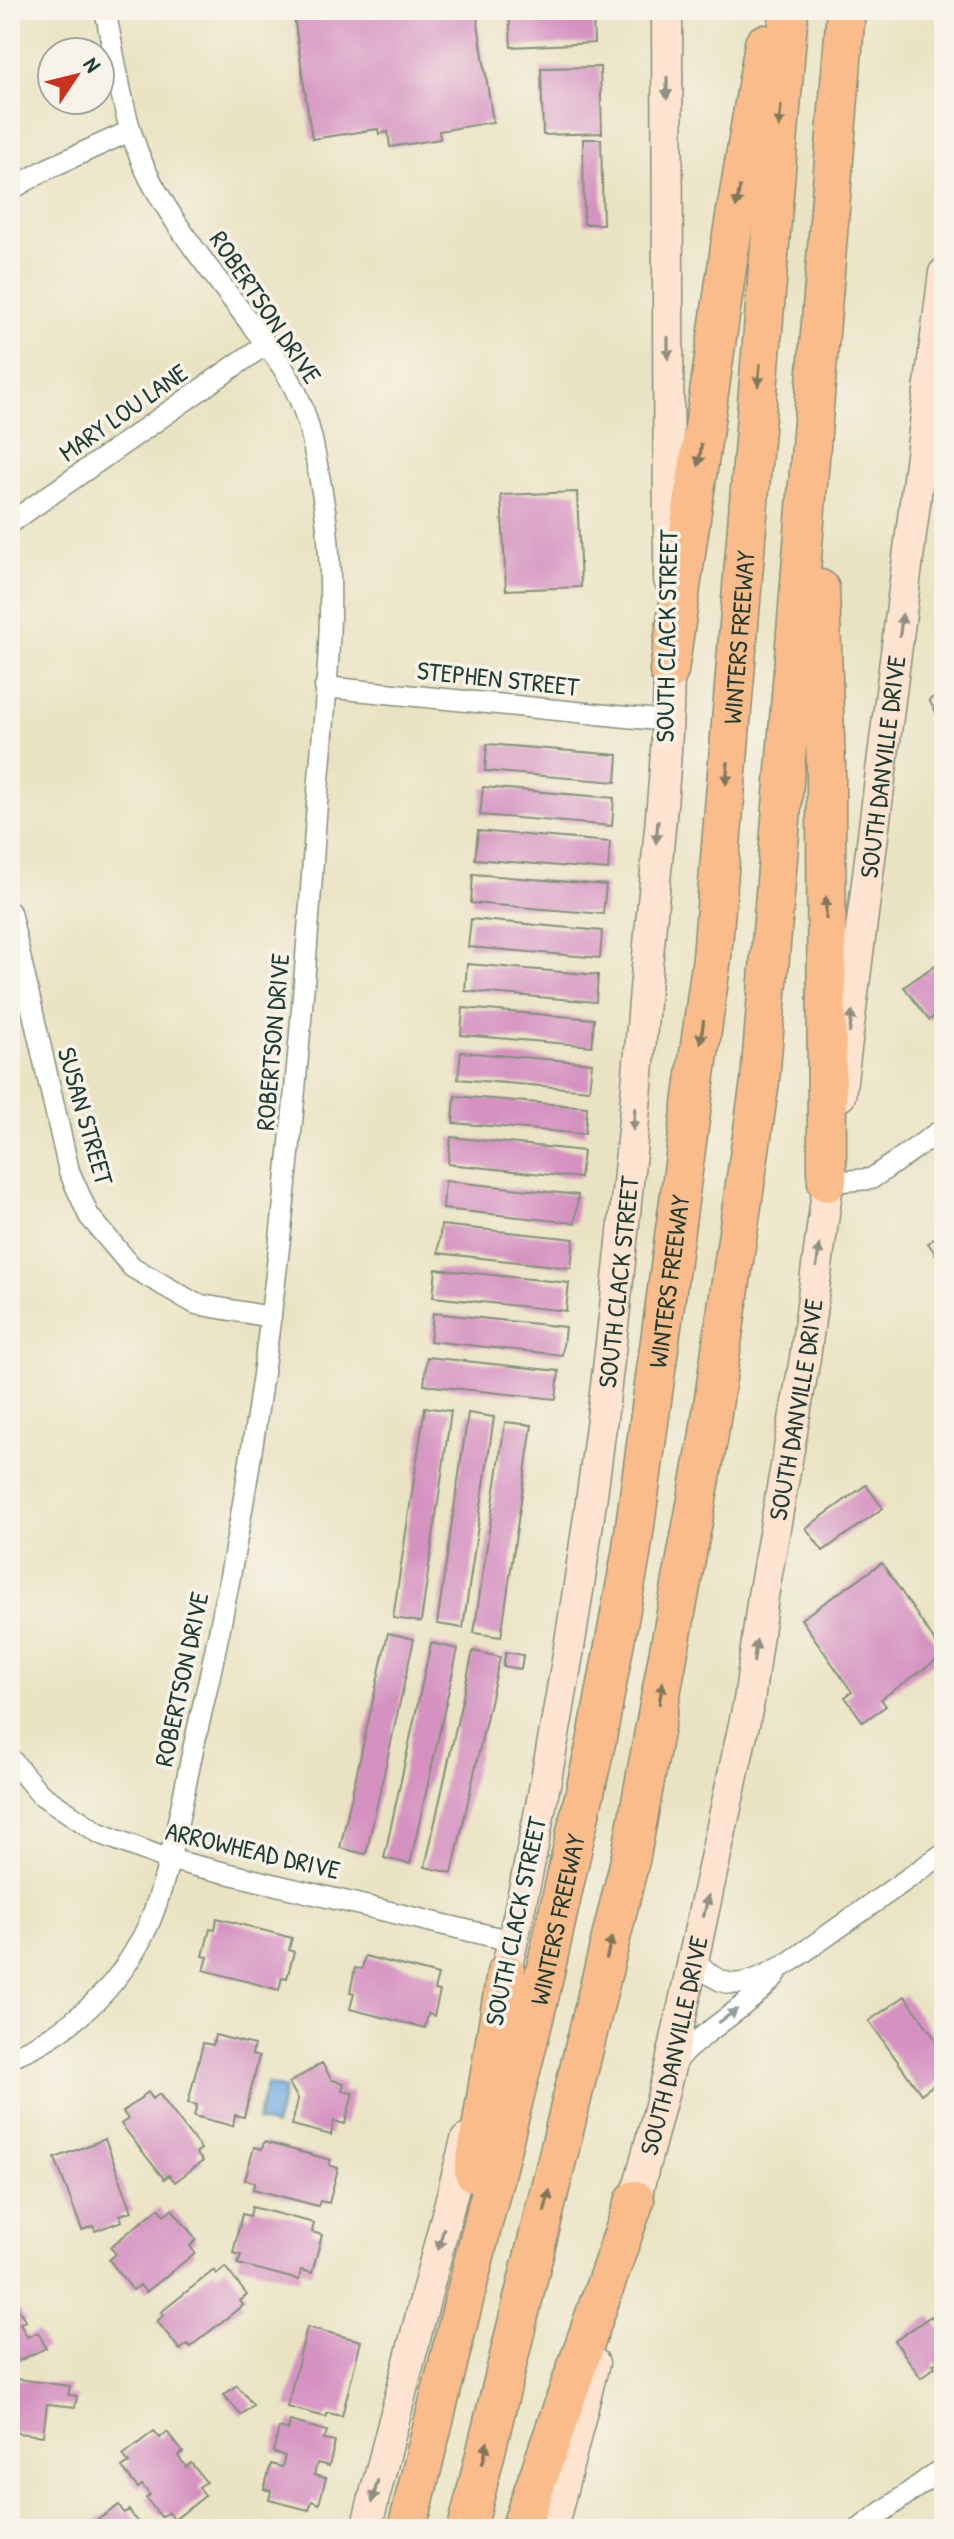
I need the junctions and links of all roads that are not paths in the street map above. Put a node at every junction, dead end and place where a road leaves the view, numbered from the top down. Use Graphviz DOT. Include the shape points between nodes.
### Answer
graph roads {
  1 [pos="105,10"];
  2 [pos="667,10"];
  3 [pos="770,10"];
  4 [pos="789,10"];
  5 [pos="846,10"];
  6 [pos="130,131"];
  7 [pos="10,190"];
  8 [pos="944,273"];
  9 [pos="266,344"];
  10 [pos="815,400"];
  11 [pos="10,523"];
  12 [pos="669,671"];
  13 [pos="325,687"];
  14 [pos="667,721"];
  15 [pos="10,912"];
  16 [pos="944,1128"];
  17 [pos="827,1182"];
  18 [pos="271,1317"];
  19 [pos="10,1758"];
  20 [pos="944,1853"];
  21 [pos="167,1859"];
  22 [pos="509,1957"];
  23 [pos="694,1958"];
  24 [pos="787,1964"];
  25 [pos="10,2057"];
  26 [pos="670,2067"];
  27 [pos="635,2200"];
  28 [pos="433,2430"];
  29 [pos="944,2467"];
  30 [pos="366,2529"];
  31 [pos="407,2529"];
  32 [pos="467,2529"];
  33 [pos="520,2529"];
  34 [pos="552,2529"];
  35 [pos="859,2529"];
  1 -- 6 [label="street, ROBERTSON DRIVE"];
  2 -- 12 [label="main road, SOUTH CLACK STREET, one-way"];
  3 -- 12 [label="highway, one-way"];
  4 -- 28 [label="highway, WINTERS FREEWAY, one-way" via="712,957 631,1555 543,1979"];
  5 -- 10 [label="highway"];
  6 -- 7 [label="street"];
  6 -- 9 [label="street, ROBERTSON DRIVE" via="149,177 182,230"];
  17 -- 8 [label="main road, SOUTH DANVILLE DRIVE, one-way"];
  9 -- 11 [label="street, MARY LOU LANE"];
  9 -- 13 [label="street, ROBERTSON DRIVE" via="296,391 324,499 329,567"];
  17 -- 10 [label="highway, one-way" via="826,768"];
  32 -- 10 [label="highway, one-way" via="631,1856 708,1440 760,1081"];
  12 -- 14 [label="main road, SOUTH CLACK STREET"];
  13 -- 14 [label="street, STEPHEN STREET"];
  13 -- 18 [label="street, ROBERTSON DRIVE" via="303,1008"];
  14 -- 22 [label="main road, SOUTH CLACK STREET, one-way" via="608,1370 567,1666"];
  15 -- 18 [label="street, SUSAN STREET" via="69,1171 89,1216 132,1267 196,1304"];
  16 -- 17 [label="street" via="871,1179"];
  23 -- 17 [label="main road, SOUTH DANVILLE DRIVE, one-way" via="749,1701 805,1358"];
  18 -- 21 [label="street, ROBERTSON DRIVE" via="222,1627"];
  19 -- 21 [label="street, ARROWHEAD DRIVE" via="40,1794 99,1833"];
  20 -- 24 [label="street"];
  21 -- 22 [label="street, ARROWHEAD DRIVE"];
  21 -- 25 [label="street, ROBERTSON DRIVE" via="147,1928 123,1971 63,2029"];
  22 -- 28 [label="highway"];
  22 -- 30 [label="main road, SOUTH CLACK STREET, one-way"];
  23 -- 24 [label="street" via="708,1976 732,1985"];
  23 -- 26 [label="main road, SOUTH DANVILLE DRIVE"];
  26 -- 24 [label="street, one-way"];
  26 -- 27 [label="main road, SOUTH DANVILLE DRIVE"];
  27 -- 33 [label="highway"];
  27 -- 34 [label="main road, SOUTH DANVILLE DRIVE"];
  28 -- 31 [label="highway, WINTERS FREEWAY"];
  29 -- 35 [label="street"];
}
